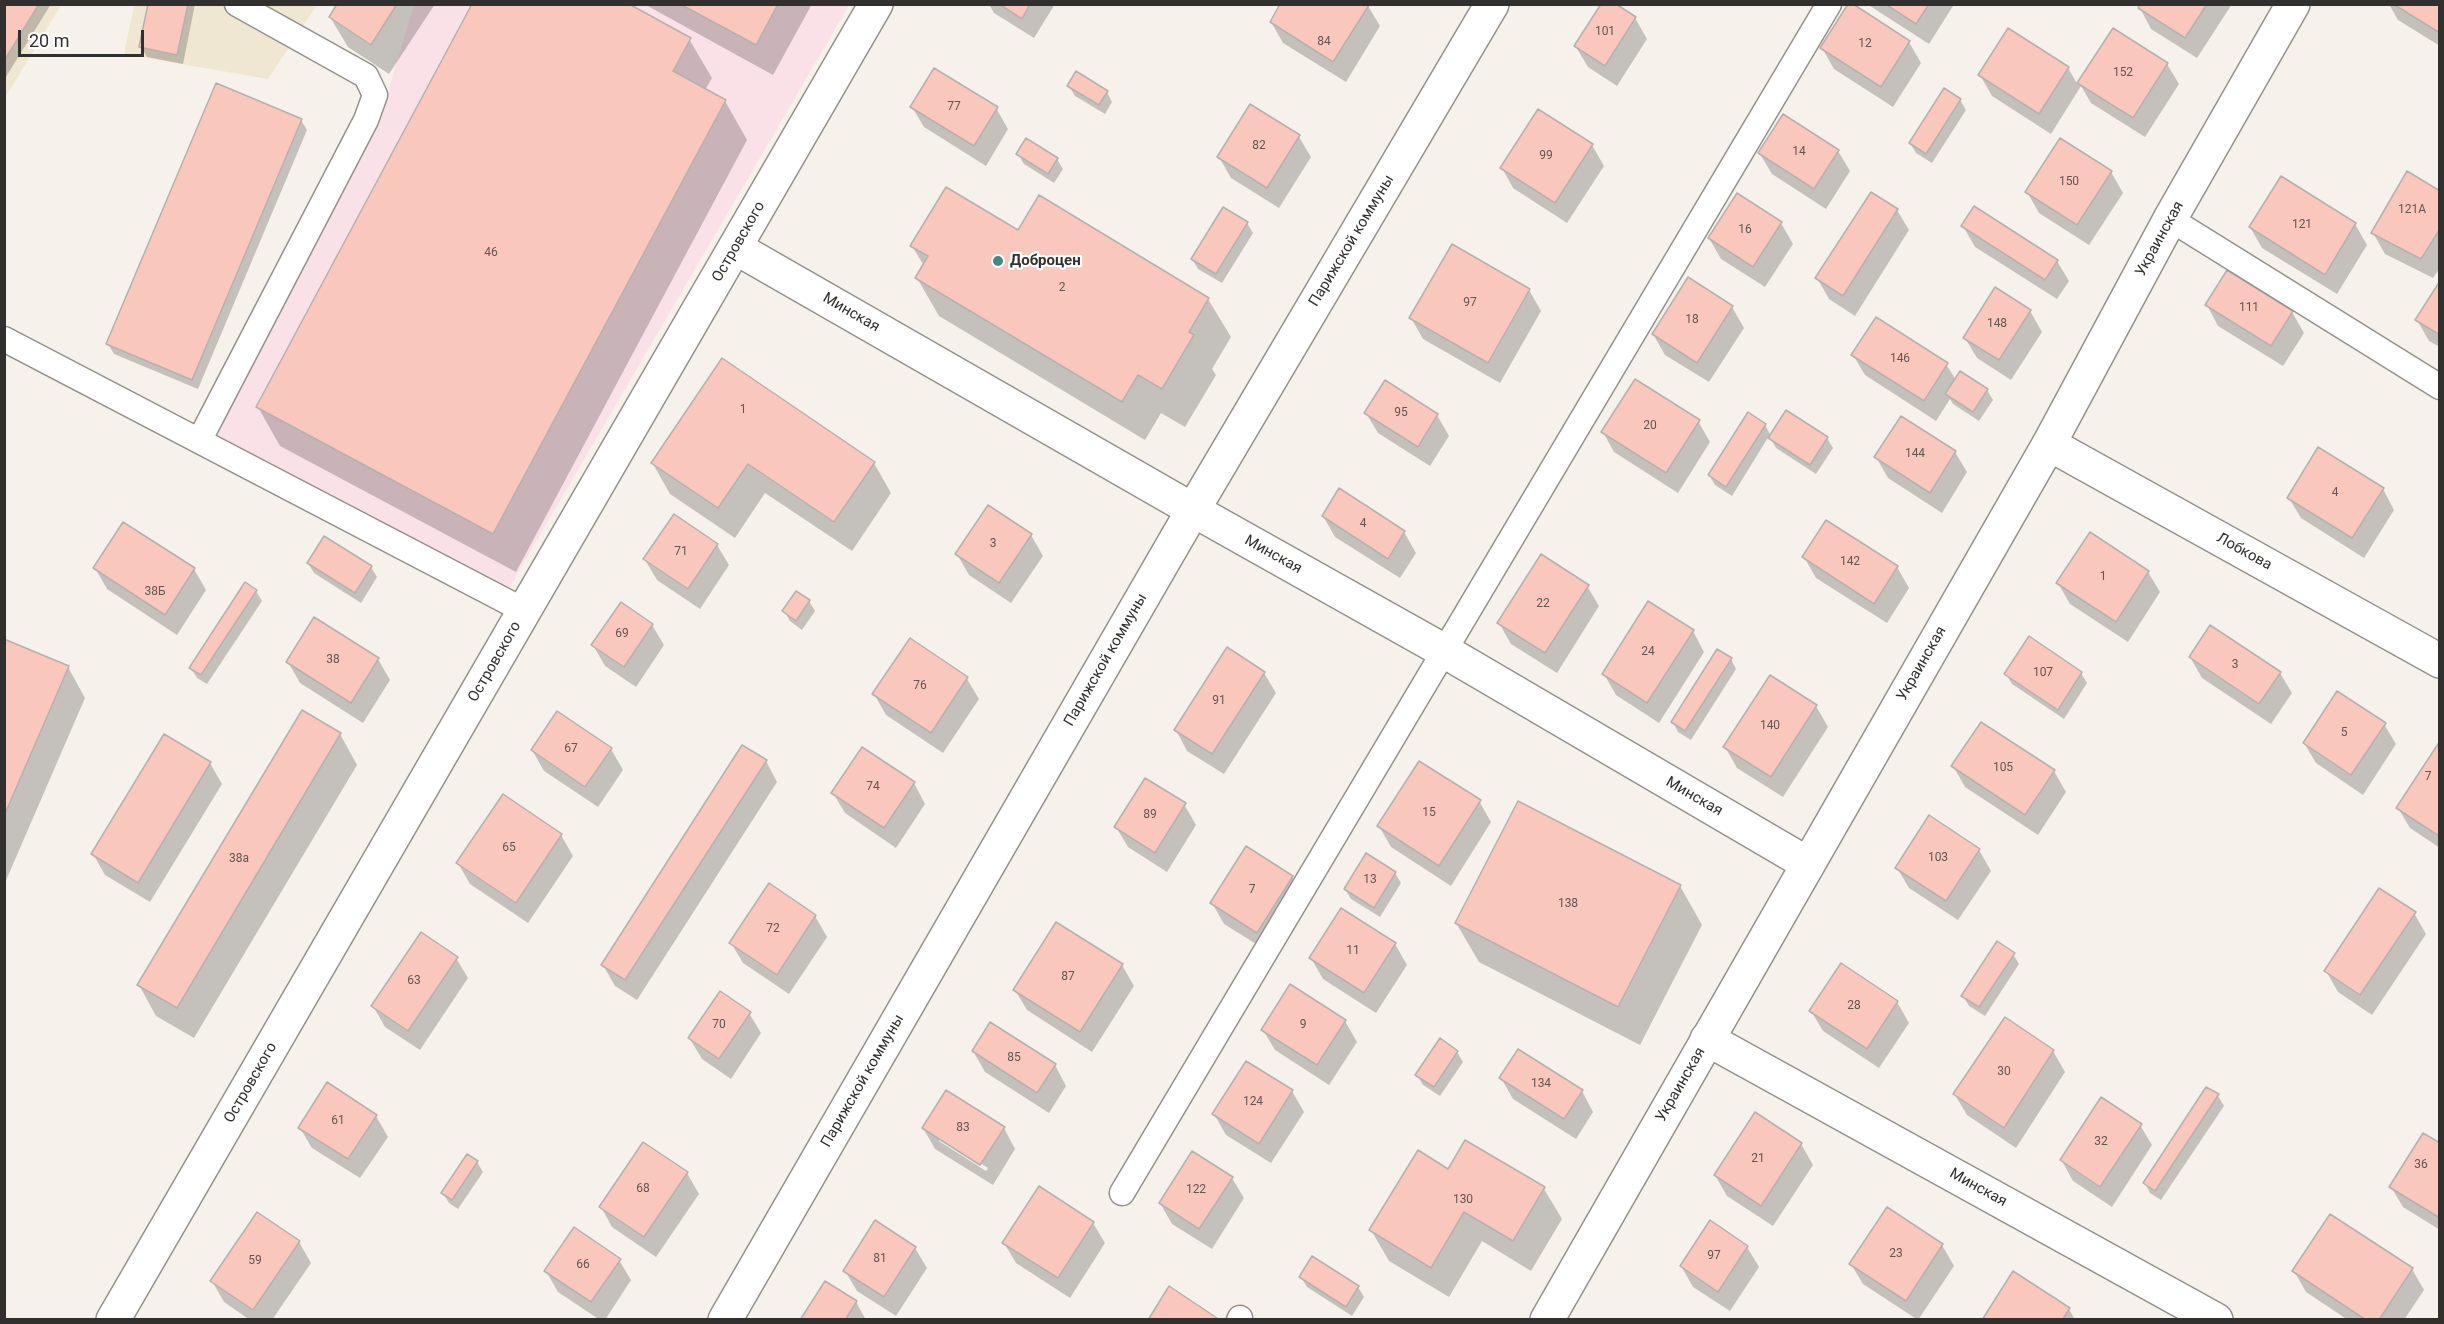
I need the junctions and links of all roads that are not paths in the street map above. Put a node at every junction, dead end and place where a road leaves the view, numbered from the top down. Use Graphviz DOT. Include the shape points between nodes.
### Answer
graph roads {
  1 [pos="237,4"];
  2 [pos="876,4"];
  3 [pos="1492,4"];
  4 [pos="1829,4"];
  5 [pos="2293,4"];
  6 [pos="2170,219"];
  7 [pos="736,248"];
  8 [pos="4,339"];
  9 [pos="2439,387"];
  10 [pos="199,441"];
  11 [pos="2049,444"];
  12 [pos="1193,510"];
  13 [pos="525,611"];
  14 [pos="1446,652"];
  15 [pos="2439,661"];
  16 [pos="1808,864"];
  17 [pos="1707,1039"];
  18 [pos="1122,1193"];
  19 [pos="113,1320"];
  20 [pos="726,1320"];
  21 [pos="1547,1320"];
  22 [pos="2216,1320"];
  1 -- 10 [label="lane" via="366,76 375,95 366,120"];
  2 -- 7 [label="street, Островского"];
  3 -- 12 [label="street, Парижской коммуны"];
  4 -- 14 [label="lane"];
  5 -- 6 [label="street, Украинская"];
  6 -- 9 [label="lane"];
  6 -- 11 [label="street, Украинская"];
  7 -- 12 [label="street, Минская"];
  7 -- 13 [label="street, Островского"];
  8 -- 10 [label="lane"];
  10 -- 13 [label="lane"];
  11 -- 15 [label="street, Лобкова"];
  11 -- 16 [label="street, Украинская"];
  12 -- 14 [label="street, Минская"];
  12 -- 20 [label="street, Парижской коммуны"];
  13 -- 19 [label="street, Островского"];
  14 -- 16 [label="street, Минская"];
  14 -- 18 [label="lane"];
  16 -- 17 [label="street, Украинская"];
  17 -- 21 [label="street, Украинская"];
  17 -- 22 [label="street, Минская"];
}
